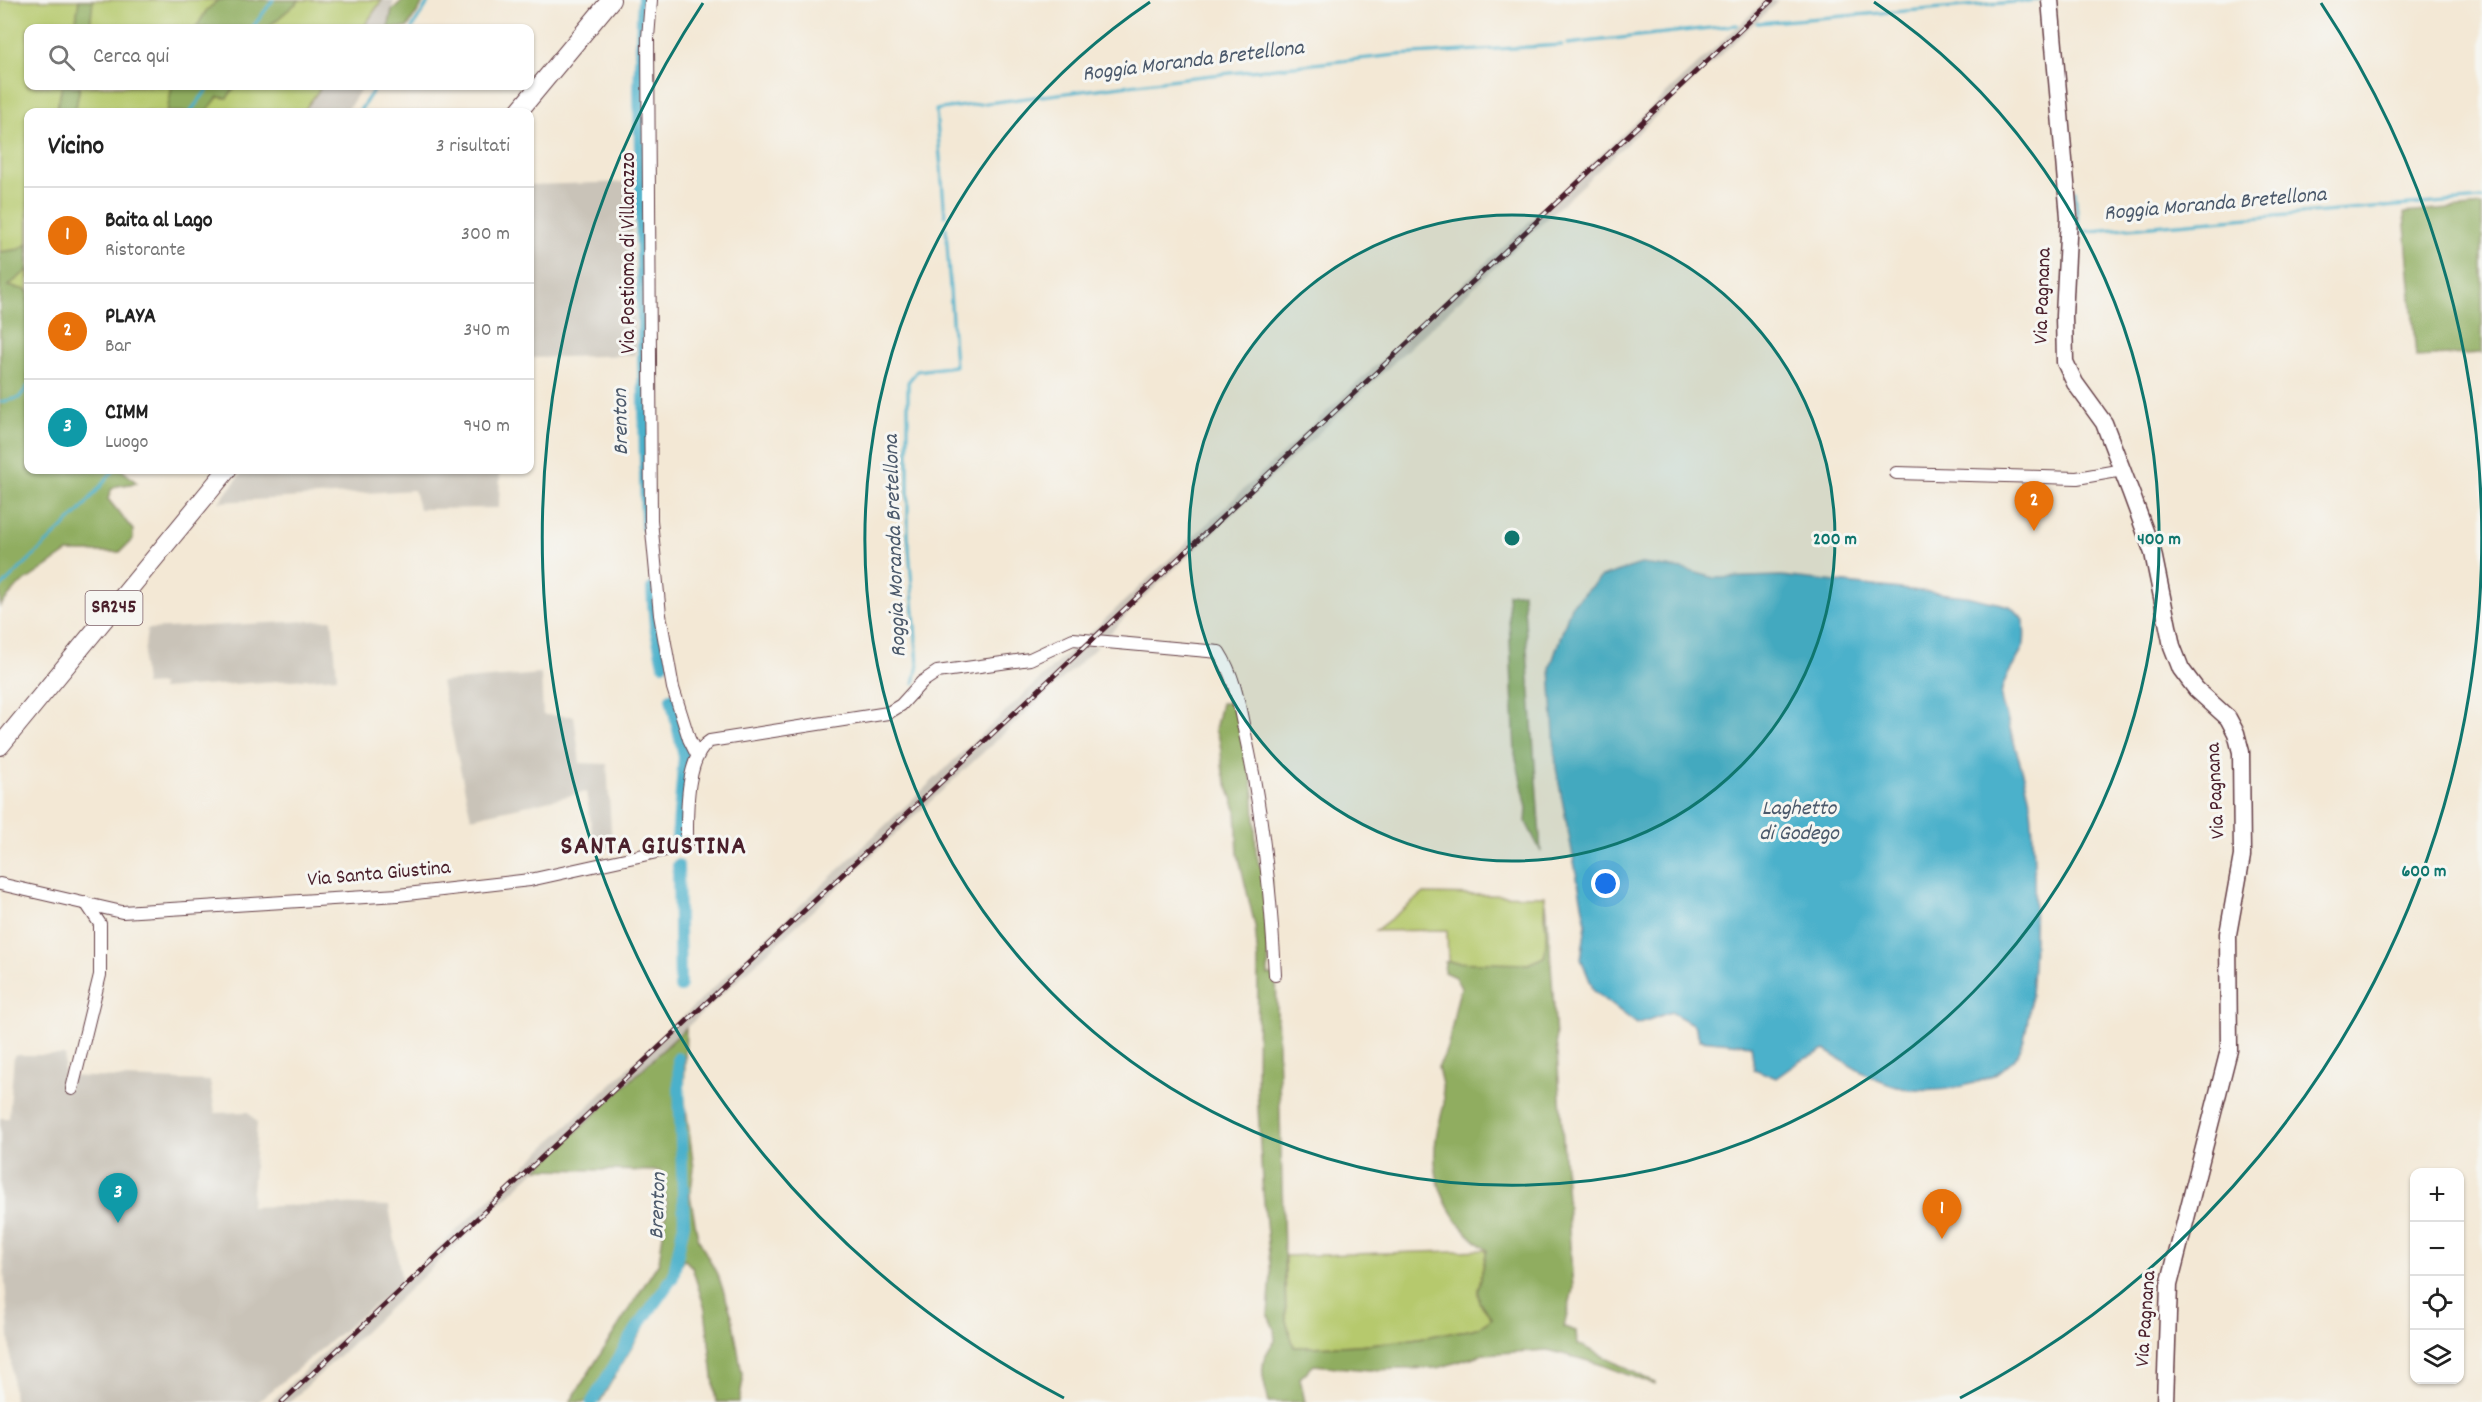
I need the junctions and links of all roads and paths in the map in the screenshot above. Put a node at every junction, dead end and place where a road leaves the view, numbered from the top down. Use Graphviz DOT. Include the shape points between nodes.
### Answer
graph roads {
  1 [pos="610,0"];
  2 [pos="651,0"];
  3 [pos="2050,2"];
  4 [pos="521,108"];
  5 [pos="2123,470"];
  6 [pos="1896,473"];
  7 [pos="224,474"];
  8 [pos="0,746"];
  9 [pos="693,748"];
  10 [pos="673,849"];
  11 [pos="0,884"];
  12 [pos="86,903"];
  13 [pos="1275,975"];
  14 [pos="72,1089"];
  15 [pos="2165,1402"];
  1 -- 4 [label="main road"];
  2 -- 9 [label="street, Via Postioma di Villarazzo" via="651,520 663,635 674,696"];
  3 -- 5 [label="street, Via Pagnana" via="2069,217 2065,362 2104,423"];
  5 -- 6 [label="street" via="2077,478"];
  5 -- 15 [label="street, Via Pagnana" via="2153,552 2175,654 2196,689 2224,712 2234,727 2242,772 2241,868 2228,934 2229,1050 2169,1285"];
  7 -- 8 [label="main road, SR245 / SR245"];
  9 -- 10 [label="street, Via Postioma di Villarazzo" via="687,842"];
  9 -- 13 [label="street" via="723,738 888,713 937,672 1030,659 1073,639 1219,652 1233,681 1255,780 1270,890"];
  10 -- 12 [label="street, Via Santa Giustina" via="530,880 398,895 122,912"];
  11 -- 12 [label="street, Via Santa Giustina"];
  12 -- 14 [label="street" via="100,924 100,975"];
}
